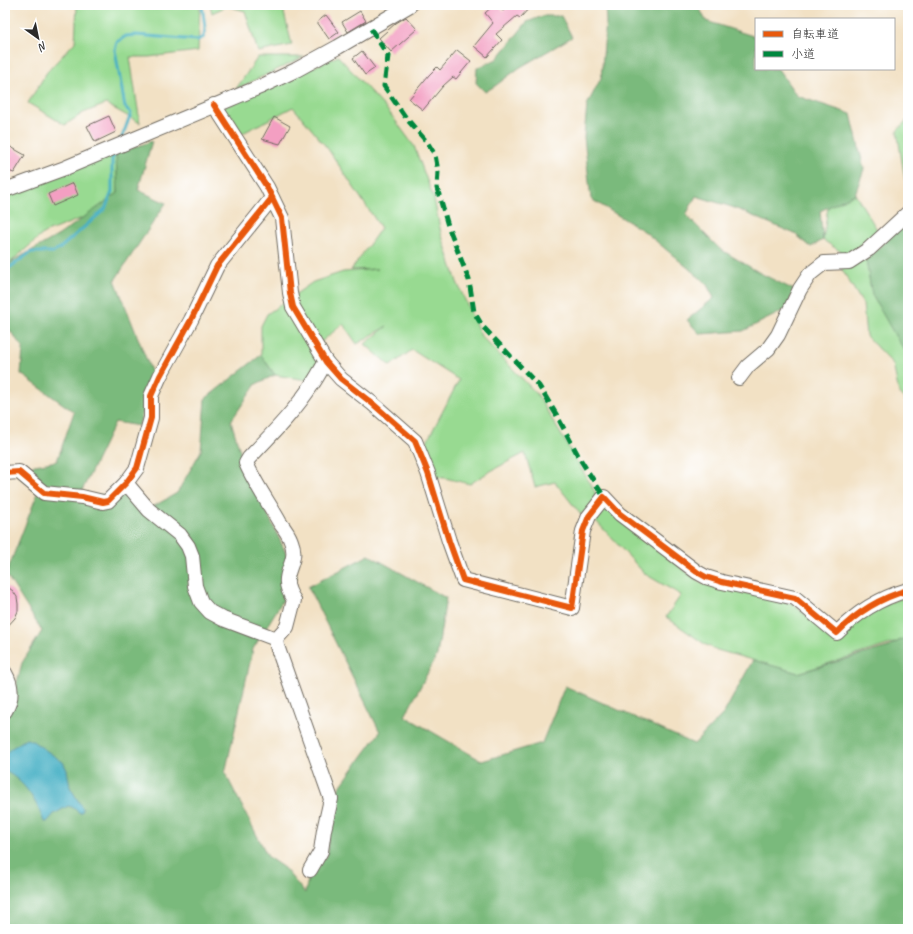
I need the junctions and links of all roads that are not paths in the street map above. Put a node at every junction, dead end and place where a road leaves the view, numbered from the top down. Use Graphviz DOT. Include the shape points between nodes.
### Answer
graph roads {
  1 [pos="410,5"];
  2 [pos="214,105"];
  3 [pos="5,190"];
  4 [pos="272,198"];
  5 [pos="908,213"];
  6 [pos="326,362"];
  7 [pos="740,378"];
  8 [pos="5,473"];
  9 [pos="126,483"];
  10 [pos="908,590"];
  11 [pos="276,639"];
  12 [pos="5,672"];
  13 [pos="5,711"];
  14 [pos="310,870"];
  1 -- 2 [label="street" via="296,70"];
  2 -- 3 [label="street" via="65,168"];
  2 -- 4 [label="street"];
  4 -- 6 [label="street" via="282,218 293,307"];
  4 -- 9 [label="street" via="217,266 160,376 151,396 150,418 137,468"];
  5 -- 7 [label="street" via="869,249 849,262 824,263 810,274 778,335"];
  6 -- 10 [label="street" via="341,379 415,440 463,580 572,608 584,527 604,497 620,514 697,572 722,582 795,598 837,633 866,608"];
  6 -- 11 [label="street" via="280,426 246,463 292,541 294,557 286,584 294,600 287,627"];
  8 -- 9 [label="street" via="20,472 44,493 103,502 108,501"];
  9 -- 11 [label="street" via="149,510 180,535 188,546 192,556 195,586 201,602 210,612"];
  11 -- 14 [label="street" via="331,799 321,851"];
  12 -- 13 [label="street" via="12,691 9,706"];
}
